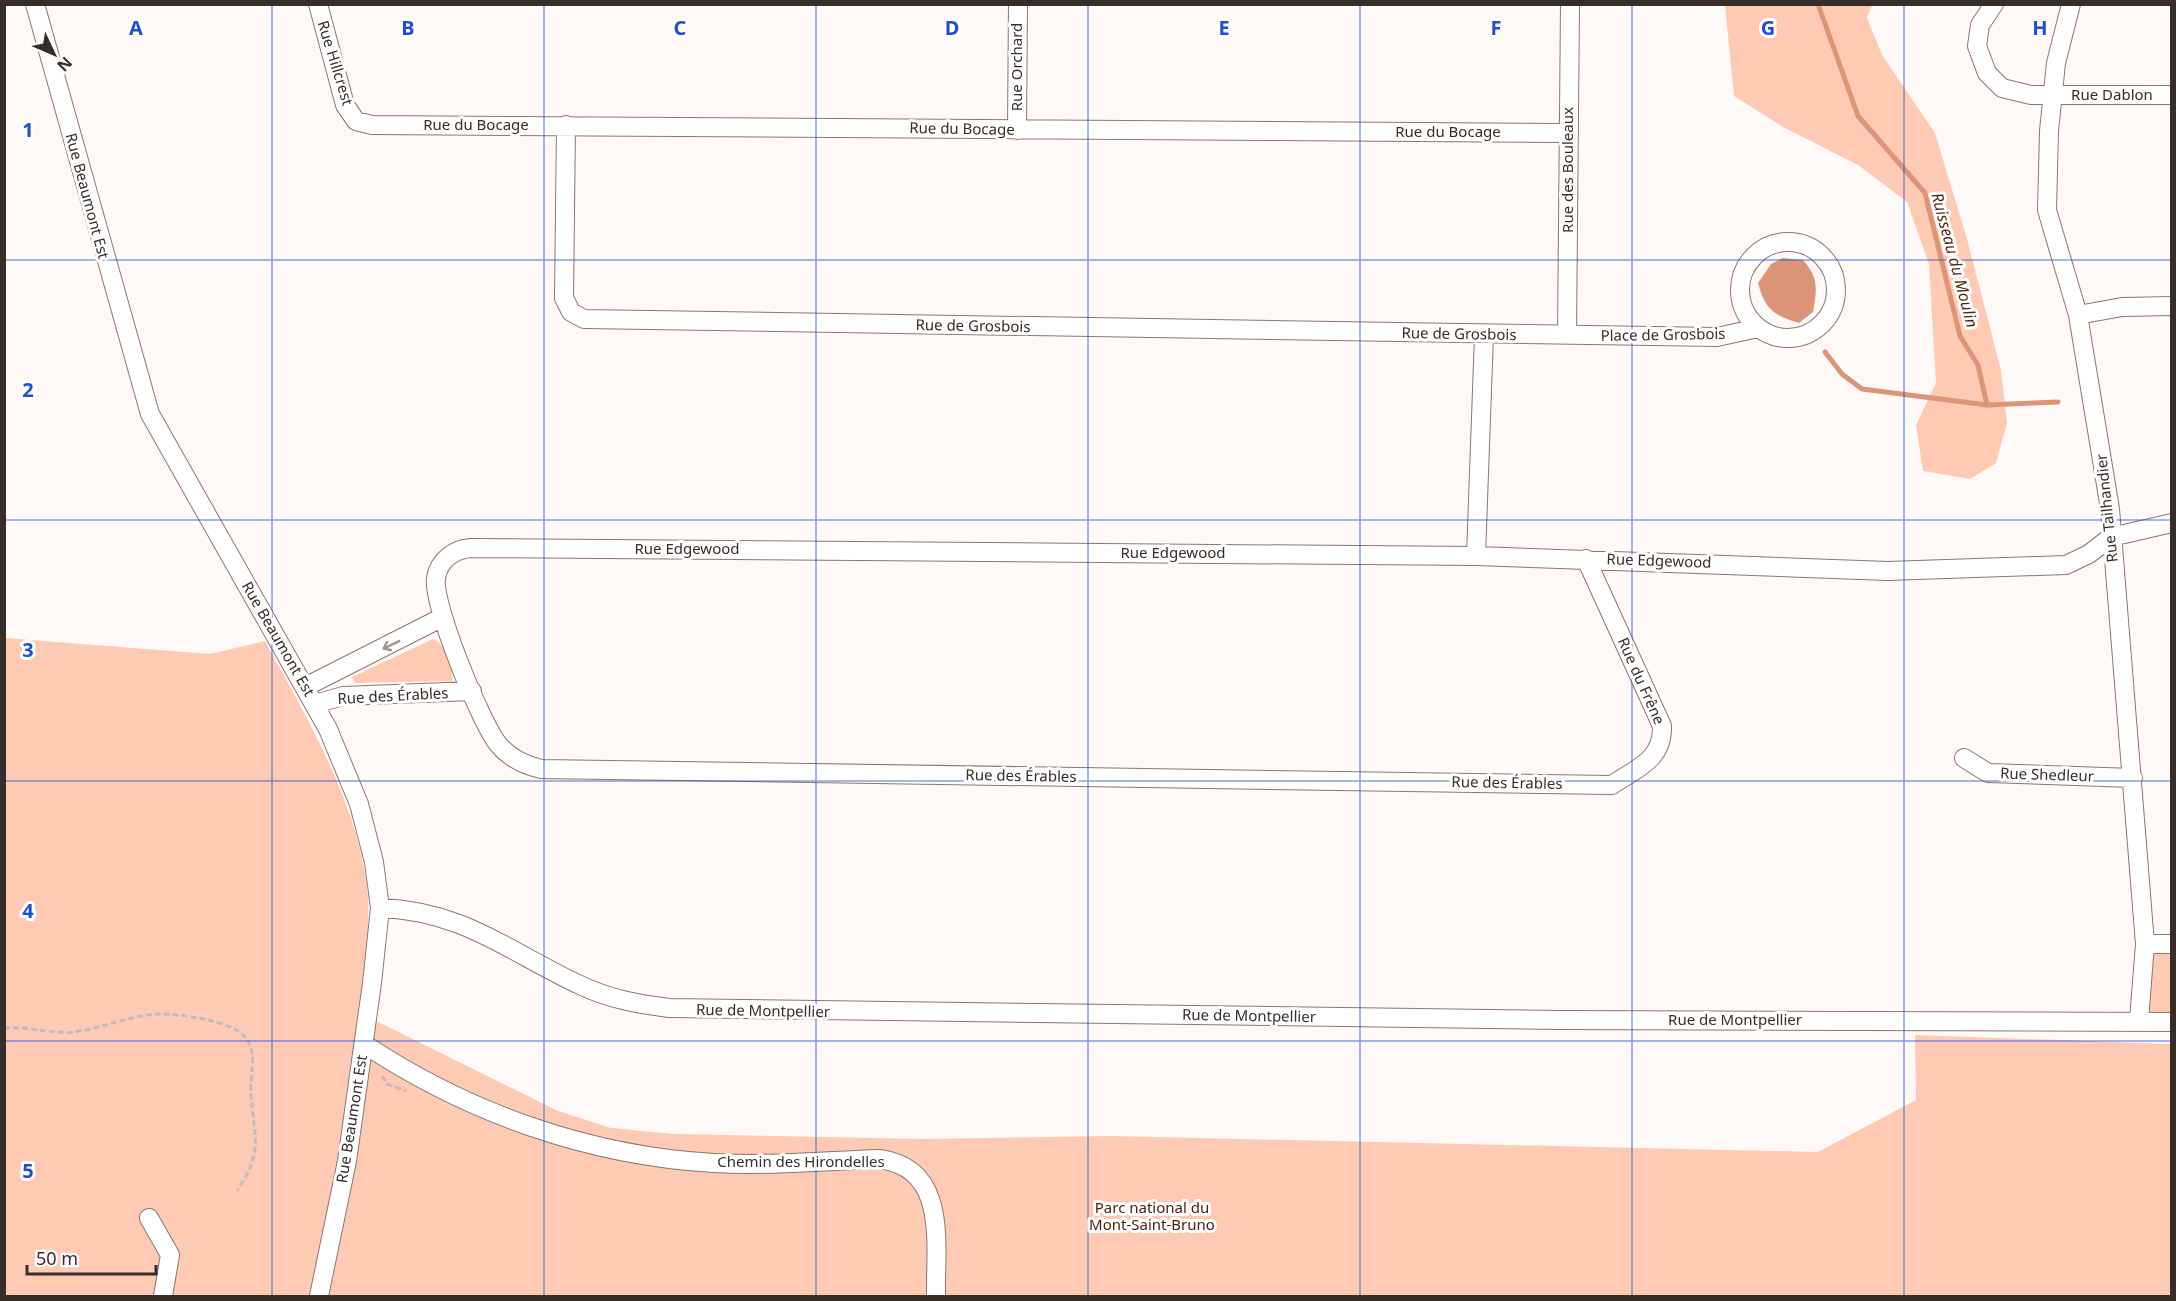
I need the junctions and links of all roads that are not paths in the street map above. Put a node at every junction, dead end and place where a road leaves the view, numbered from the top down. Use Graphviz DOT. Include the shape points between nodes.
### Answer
graph roads {
  1 [pos="34,4"];
  2 [pos="318,4"];
  3 [pos="1018,4"];
  4 [pos="1570,4"];
  5 [pos="1994,4"];
  6 [pos="2071,4"];
  7 [pos="2053,95"];
  8 [pos="2172,95"];
  9 [pos="356,121"];
  10 [pos="566,125"];
  11 [pos="1017,129"];
  12 [pos="1569,133"];
  13 [pos="2172,306"];
  14 [pos="2078,315"];
  15 [pos="1758,328"];
  16 [pos="1484,335"];
  17 [pos="1567,335"];
  18 [pos="2172,523"];
  19 [pos="2110,537"];
  20 [pos="1476,556"];
  21 [pos="1586,559"];
  22 [pos="443,617"];
  23 [pos="305,687"];
  24 [pos="472,691"];
  25 [pos="315,704"];
  26 [pos="1964,758"];
  27 [pos="2133,778"];
  28 [pos="1612,785"];
  29 [pos="380,908"];
  30 [pos="2145,944"];
  31 [pos="2172,944"];
  32 [pos="2139,1020"];
  33 [pos="2172,1022"];
  34 [pos="364,1044"];
  35 [pos="149,1218"];
  36 [pos="163,1296"];
  37 [pos="319,1296"];
  38 [pos="936,1296"];
  1 -- 23 [label="street, Rue Beaumont Est" via="150,414"];
  2 -- 9 [label="street, Rue Hillcrest" via="345,105"];
  3 -- 11 [label="street, Rue Orchard"];
  4 -- 12 [label="street, Rue des Bouleaux"];
  5 -- 7 [label="street, Rue Dablon" via="1983,19 1977,39 1980,60 1987,73 2009,91"];
  6 -- 7 [label="street, Rue Tailhandier" via="2056,63"];
  7 -- 8 [label="street, Rue Dablon"];
  7 -- 14 [label="street, Rue Tailhandier" via="2047,210"];
  9 -- 10 [label="street, Rue du Bocage" via="372,125"];
  10 -- 11 [label="street, Rue du Bocage"];
  10 -- 16 [label="street, Rue de Grosbois" via="564,298 571,312 584,319"];
  11 -- 12 [label="street, Rue du Bocage"];
  12 -- 17 [label="street, Rue des Bouleaux"];
  13 -- 14 [label="street" via="2122,307"];
  14 -- 19 [label="street, Rue Tailhandier" via="2099,430"];
  15 -- 15 [label="street" via="1773,336 1790,338 1820,326 1831,312 1836,296 1835,279 1818,252 1791,241 1775,243 1750,259 1739,287 1747,316"];
  15 -- 17 [label="street, Place de Grosbois" via="1717,337"];
  16 -- 17 [label="street, Rue de Grosbois"];
  16 -- 20 [label="street"];
  18 -- 19 [label="street"];
  19 -- 21 [label="street, Rue Edgewood" via="2089,554 2066,565 1888,571"];
  19 -- 27 [label="street, Rue Tailhandier"];
  20 -- 21 [label="street, Rue Edgewood"];
  20 -- 22 [label="street, Rue Edgewood" via="471,548 450,555 439,568 436,584"];
  21 -- 28 [label="street, Rue du Frêne" via="1662,726 1663,742 1653,757"];
  22 -- 23 [label="street, one-way"];
  22 -- 24 [label="street, Rue des Érables"];
  23 -- 25 [label="street, Rue Beaumont Est"];
  24 -- 25 [label="street, Rue des Érables" via="343,696"];
  24 -- 28 [label="street, Rue des Érables" via="498,745 518,761 541,769"];
  25 -- 29 [label="street, Rue Beaumont Est" via="341,756 364,821 378,880"];
  26 -- 27 [label="street, Rue Shedleur" via="1988,773"];
  27 -- 30 [label="street, Rue Tailhandier"];
  29 -- 32 [label="street, Rue de Montpellier" via="419,911 454,921 582,986 622,1001 669,1008 1548,1020"];
  29 -- 34 [label="street, Rue Beaumont Est"];
  30 -- 31 [label="street"];
  30 -- 32 [label="street, Rue Tailhandier"];
  32 -- 33 [label="street, Rue de Montpellier"];
  34 -- 37 [label="street, Rue Beaumont Est" via="342,1189"];
  34 -- 38 [label="street, Chemin des Hirondelles" via="416,1076 482,1108 549,1133 601,1146 713,1163 879,1159 900,1164 920,1178 930,1198"];
  35 -- 36 [label="street" via="170,1255"];
}
